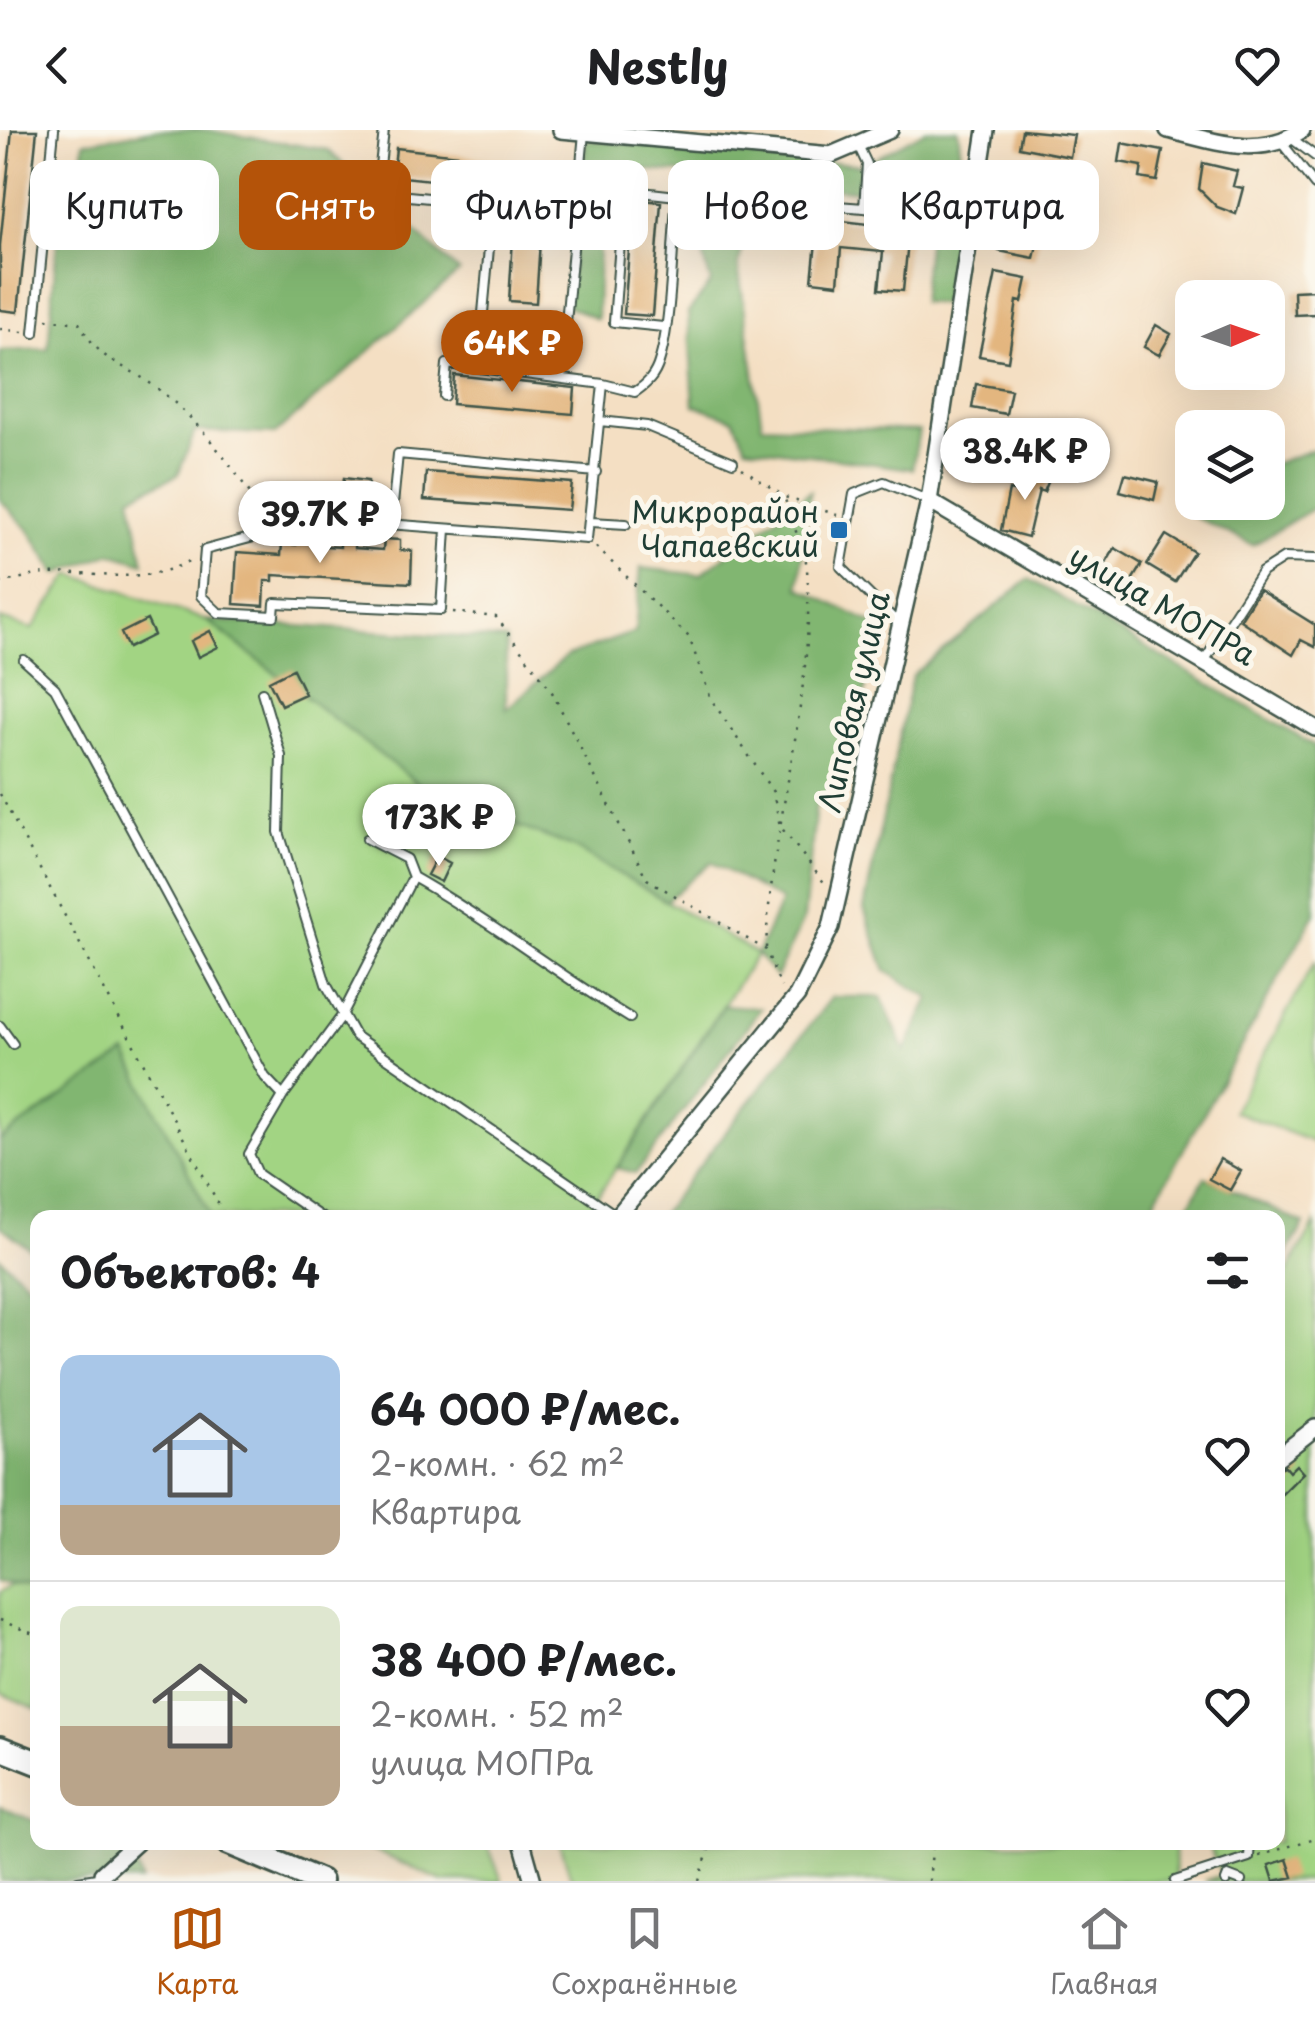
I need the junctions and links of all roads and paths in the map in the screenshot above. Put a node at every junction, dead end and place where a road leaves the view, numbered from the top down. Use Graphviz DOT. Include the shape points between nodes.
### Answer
graph roads {
  1 [pos="54,130"];
  2 [pos="384,130"];
  3 [pos="561,130"];
  4 [pos="890,130"];
  5 [pos="986,130"];
  6 [pos="1168,130"];
  7 [pos="584,131"];
  8 [pos="1291,136"];
  9 [pos="858,145"];
  10 [pos="1315,156"];
  11 [pos="580,160"];
  12 [pos="866,160"];
  13 [pos="1315,185"];
  14 [pos="431,198"];
  15 [pos="844,206"];
  16 [pos="864,208"];
  17 [pos="489,250"];
  18 [pos="571,250"];
  19 [pos="36,317"];
  20 [pos="664,328"];
  21 [pos="0,329"];
  22 [pos="34,333"];
  23 [pos="478,366"];
  24 [pos="561,375"];
  25 [pos="604,384"];
  26 [pos="444,396"];
  27 [pos="600,421"];
  28 [pos="733,462"];
  29 [pos="596,472"];
  30 [pos="786,496"];
  31 [pos="928,501"];
  32 [pos="850,517"];
  33 [pos="591,522"];
  34 [pos="626,524"];
  35 [pos="391,525"];
  36 [pos="446,529"];
  37 [pos="275,531"];
  38 [pos="587,539"];
  39 [pos="205,550"];
  40 [pos="1315,559"];
  41 [pos="0,583"];
  42 [pos="441,610"];
  43 [pos="902,627"];
  44 [pos="24,660"];
  45 [pos="1203,662"];
  46 [pos="262,692"];
  47 [pos="1315,728"];
  48 [pos="0,794"];
  49 [pos="780,826"];
  50 [pos="367,839"];
  51 [pos="414,877"];
  52 [pos="837,896"];
  53 [pos="766,950"];
  54 [pos="781,987"];
  55 [pos="341,1017"];
  56 [pos="630,1018"];
  57 [pos="0,1026"];
  58 [pos="13,1044"];
  59 [pos="283,1096"];
  60 [pos="222,1210"];
  61 [pos="311,1210"];
  62 [pos="606,1210"];
  63 [pos="622,1210"];
  64 [pos="1315,1428"];
  65 [pos="1285,1452"];
  66 [pos="0,1620"];
  67 [pos="30,1633"];
  68 [pos="0,1748"];
  69 [pos="30,1760"];
  70 [pos="1315,1838"];
  71 [pos="1285,1849"];
  72 [pos="129,1850"];
  73 [pos="246,1850"];
  74 [pos="524,1850"];
  75 [pos="709,1850"];
  76 [pos="932,1850"];
  77 [pos="1249,1850"];
  78 [pos="1269,1850"];
  79 [pos="1281,1850"];
  80 [pos="1270,1854"];
  81 [pos="1249,1857"];
  82 [pos="103,1878"];
  83 [pos="78,1881"];
  84 [pos="320,1881"];
  85 [pos="533,1881"];
  86 [pos="699,1881"];
  87 [pos="930,1881"];
  88 [pos="1175,1881"];
  89 [pos="1226,1881"];
  90 [pos="1241,1881"];
  1 -- 19 [label="lane"];
  2 -- 14 [label="lane" via="377,193"];
  3 -- 7 [label="street"];
  4 -- 9 [label="street"];
  5 -- 31 [label="street, Липовая улица"];
  6 -- 8 [label="street" via="1245,148"];
  7 -- 9 [label="street" via="831,156"];
  7 -- 11 [label="lane"];
  8 -- 10 [label="lane"];
  8 -- 13 [label="lane"];
  9 -- 12 [label="lane"];
  15 -- 16 [label="lane"];
  17 -- 23 [label="lane"];
  18 -- 24 [label="lane"];
  19 -- 22 [label="lane"];
  19 -- 37 [label="path" via="79,323 98,354 155,387 228,460"];
  20 -- 20 [label="lane" via="677,196 624,190 614,322"];
  20 -- 25 [label="lane" via="649,384 635,392"];
  21 -- 22 [label="path"];
  23 -- 24 [label="lane"];
  23 -- 26 [label="lane" via="446,364"];
  24 -- 25 [label="lane"];
  25 -- 27 [label="lane"];
  27 -- 28 [label="lane" via="647,426"];
  27 -- 29 [label="lane"];
  28 -- 30 [label="path"];
  29 -- 33 [label="lane"];
  29 -- 35 [label="lane" via="398,454"];
  30 -- 32 [label="path"];
  30 -- 49 [label="path" via="807,565 804,672"];
  31 -- 32 [label="lane" via="884,482 854,494"];
  31 -- 43 [label="street, Липовая улица"];
  31 -- 45 [label="street, улица МОПРа"];
  32 -- 43 [label="lane" via="842,567"];
  33 -- 34 [label="lane"];
  33 -- 38 [label="lane"];
  35 -- 36 [label="lane"];
  35 -- 37 [label="lane" via="321,518"];
  36 -- 38 [label="lane"];
  36 -- 42 [label="lane"];
  37 -- 39 [label="lane"];
  38 -- 49 [label="path" via="689,637 710,700 773,792"];
  39 -- 41 [label="path" via="172,572 46,574"];
  39 -- 42 [label="lane" via="201,596 219,613 274,616 275,602"];
  40 -- 45 [label="lane" via="1284,558 1262,572"];
  42 -- 53 [label="path" via="496,617 551,690 647,879"];
  43 -- 52 [label="street, Липовая улица"];
  44 -- 59 [label="lane" via="55,688 265,1077"];
  45 -- 47 [label="street, улица МОПРа"];
  46 -- 55 [label="lane" via="281,756 279,832"];
  48 -- 60 [label="path"];
  49 -- 52 [label="path"];
  49 -- 53 [label="path"];
  50 -- 51 [label="lane" via="406,859"];
  51 -- 55 [label="lane"];
  51 -- 56 [label="lane"];
  52 -- 63 [label="street, Липовая улица" via="830,927 797,996"];
  53 -- 54 [label="path"];
  55 -- 59 [label="lane"];
  55 -- 62 [label="lane" via="356,1036"];
  57 -- 58 [label="lane"];
  59 -- 61 [label="lane" via="252,1145 251,1166"];
  64 -- 65 [label="street"];
  66 -- 67 [label="path"];
  68 -- 69 [label="main road"];
  70 -- 71 [label="path"];
  72 -- 82 [label="street"];
  73 -- 84 [label="main road"];
  74 -- 85 [label="street"];
  75 -- 86 [label="path"];
  76 -- 87 [label="path"];
  77 -- 81 [label="lane"];
  78 -- 80 [label="path"];
  79 -- 80 [label="path"];
  80 -- 81 [label="path"];
  81 -- 88 [label="lane"];
  82 -- 83 [label="lane"];
  89 -- 90 [label="lane"];
}
